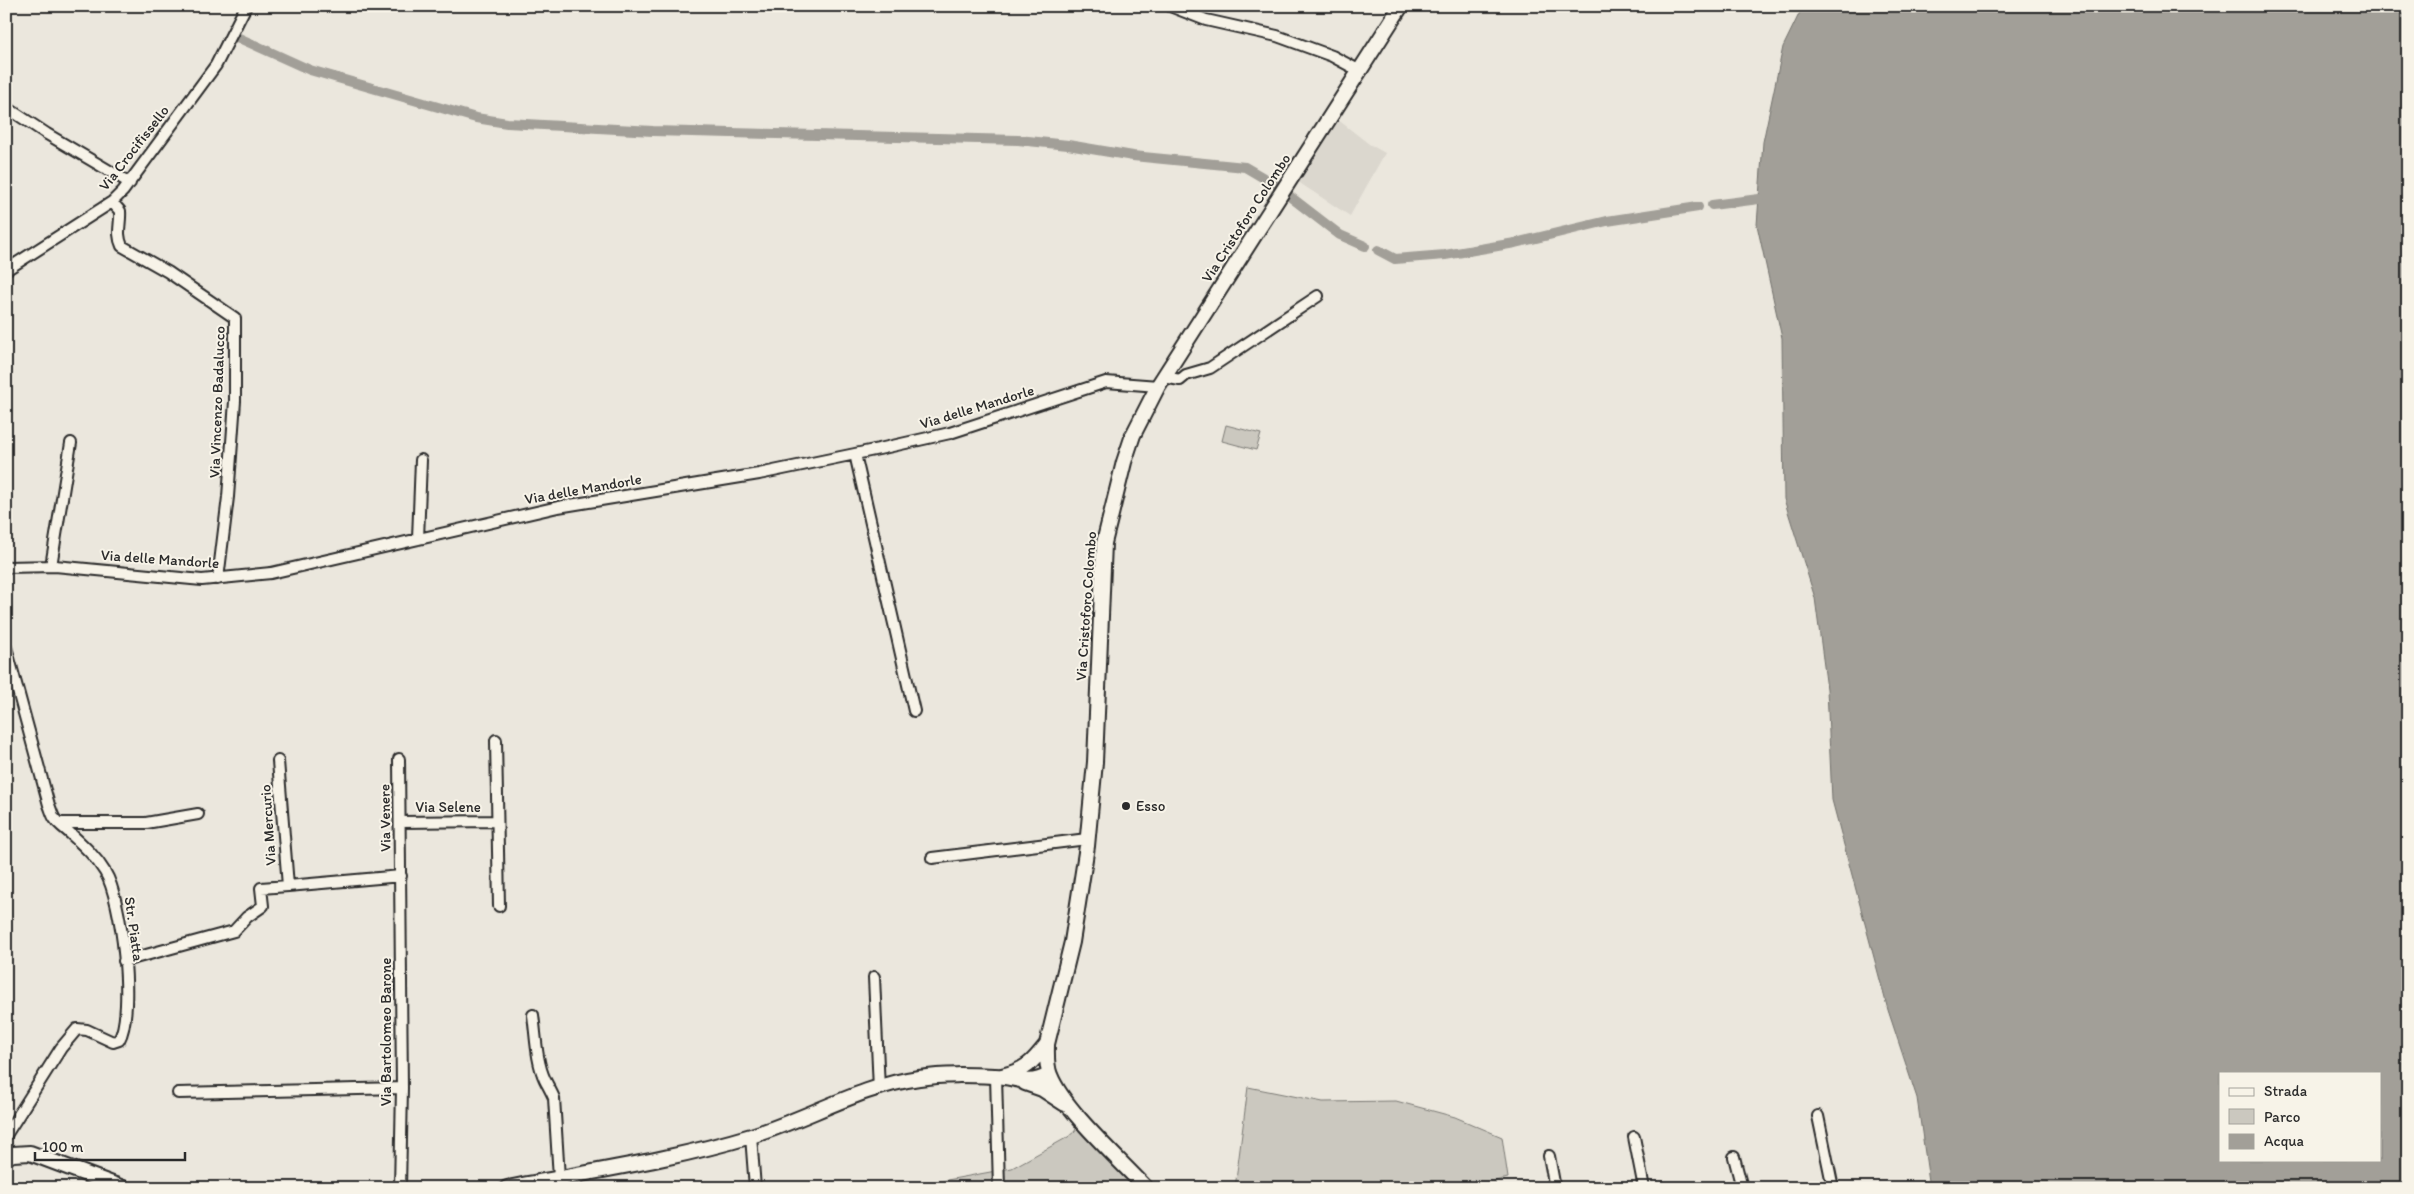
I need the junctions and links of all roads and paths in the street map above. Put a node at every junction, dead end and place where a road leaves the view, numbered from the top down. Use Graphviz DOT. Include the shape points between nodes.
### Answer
graph roads {
  1 [pos="246,6"];
  2 [pos="1170,6"];
  3 [pos="1401,6"];
  4 [pos="1360,71"];
  5 [pos="6,107"];
  6 [pos="130,183"];
  7 [pos="112,202"];
  8 [pos="6,270"];
  9 [pos="1318,296"];
  10 [pos="1161,382"];
  11 [pos="72,443"];
  12 [pos="855,454"];
  13 [pos="421,460"];
  14 [pos="418,539"];
  15 [pos="51,566"];
  16 [pos="6,567"];
  17 [pos="218,579"];
  18 [pos="6,647"];
  19 [pos="914,711"];
  20 [pos="496,740"];
  21 [pos="399,759"];
  22 [pos="278,762"];
  23 [pos="198,814"];
  24 [pos="497,821"];
  25 [pos="400,822"];
  26 [pos="59,823"];
  27 [pos="1087,839"];
  28 [pos="932,858"];
  29 [pos="401,876"];
  30 [pos="288,886"];
  31 [pos="499,906"];
  32 [pos="124,961"];
  33 [pos="874,977"];
  34 [pos="533,1015"];
  35 [pos="1047,1044"];
  36 [pos="1049,1075"];
  37 [pos="999,1076"];
  38 [pos="1022,1077"];
  39 [pos="402,1088"];
  40 [pos="879,1089"];
  41 [pos="178,1093"];
  42 [pos="1070,1107"];
  43 [pos="1818,1116"];
  44 [pos="6,1135"];
  45 [pos="751,1136"];
  46 [pos="1634,1137"];
  47 [pos="7,1156"];
  48 [pos="1548,1156"];
  49 [pos="1734,1157"];
  50 [pos="559,1178"];
  51 [pos="123,1188"];
  52 [pos="400,1188"];
  53 [pos="507,1188"];
  54 [pos="756,1188"];
  55 [pos="999,1188"];
  56 [pos="1146,1188"];
  57 [pos="1555,1188"];
  58 [pos="1644,1188"];
  59 [pos="1742,1188"];
  60 [pos="1833,1188"];
  1 -- 6 [label="street, Via Crocifissello" via="216,65"];
  2 -- 4 [label="street" via="1206,20 1277,36 1332,56"];
  3 -- 4 [label="main road, Via Cristoforo Colombo"];
  4 -- 10 [label="main road, Via Cristoforo Colombo"];
  5 -- 6 [label="street"];
  6 -- 7 [label="street, Via Crocifissello"];
  7 -- 8 [label="street, Via Crocifissello"];
  7 -- 17 [label="street, Via Vincenzo Badalucco" via="120,211 118,238 122,246 168,272 235,318 228,497"];
  9 -- 10 [label="street, Via delle Mandorle" via="1210,368 1180,380"];
  10 -- 12 [label="street, Via delle Mandorle" via="1106,382 950,433"];
  10 -- 27 [label="main road, Via Cristoforo Colombo" via="1133,435 1104,542 1095,757"];
  11 -- 15 [label="street"];
  12 -- 14 [label="street, Via delle Mandorle" via="759,474 558,507"];
  12 -- 19 [label="street"];
  13 -- 14 [label="street"];
  14 -- 17 [label="street, Via delle Mandorle" via="271,573"];
  15 -- 16 [label="street, Via delle Mandorle"];
  15 -- 17 [label="street, Via delle Mandorle"];
  18 -- 26 [label="street, Str. Piatta" via="49,805"];
  20 -- 24 [label="street, Via Selene"];
  21 -- 25 [label="street, Via Venere"];
  22 -- 30 [label="street, Via Mercurio"];
  23 -- 26 [label="street" via="146,823"];
  24 -- 25 [label="street, Via Selene"];
  24 -- 31 [label="street, Via Selene"];
  25 -- 29 [label="street, Via Venere"];
  26 -- 32 [label="street, Str. Piatta" via="90,851 106,873 115,894 121,923"];
  27 -- 28 [label="street"];
  27 -- 35 [label="main road, Via Cristoforo Colombo" via="1072,942"];
  29 -- 30 [label="street, Via Mercurio"];
  29 -- 39 [label="street, Via Bartolomeo Barone"];
  30 -- 32 [label="street, Via Mercurio" via="261,888 263,906 234,931"];
  32 -- 44 [label="street, Str. Piatta" via="125,1024 119,1040 113,1042 87,1030 76,1029"];
  33 -- 40 [label="street"];
  34 -- 50 [label="street" via="541,1066 554,1098"];
  35 -- 36 [label="main road, Via Cristoforo Colombo"];
  35 -- 38 [label="main road"];
  36 -- 38 [label="main road" via="1037,1081"];
  36 -- 42 [label="main road"];
  37 -- 38 [label="main road"];
  37 -- 40 [label="main road" via="942,1074 910,1079"];
  37 -- 55 [label="street"];
  38 -- 42 [label="main road"];
  39 -- 41 [label="street"];
  39 -- 52 [label="street, Via Bartolomeo Barone"];
  40 -- 45 [label="main road"];
  42 -- 56 [label="main road"];
  43 -- 60 [label="street"];
  45 -- 50 [label="main road" via="686,1153"];
  45 -- 54 [label="street"];
  46 -- 58 [label="street"];
  47 -- 51 [label="main road" via="30,1153"];
  48 -- 57 [label="street"];
  49 -- 59 [label="street"];
  50 -- 53 [label="main road"];
}
